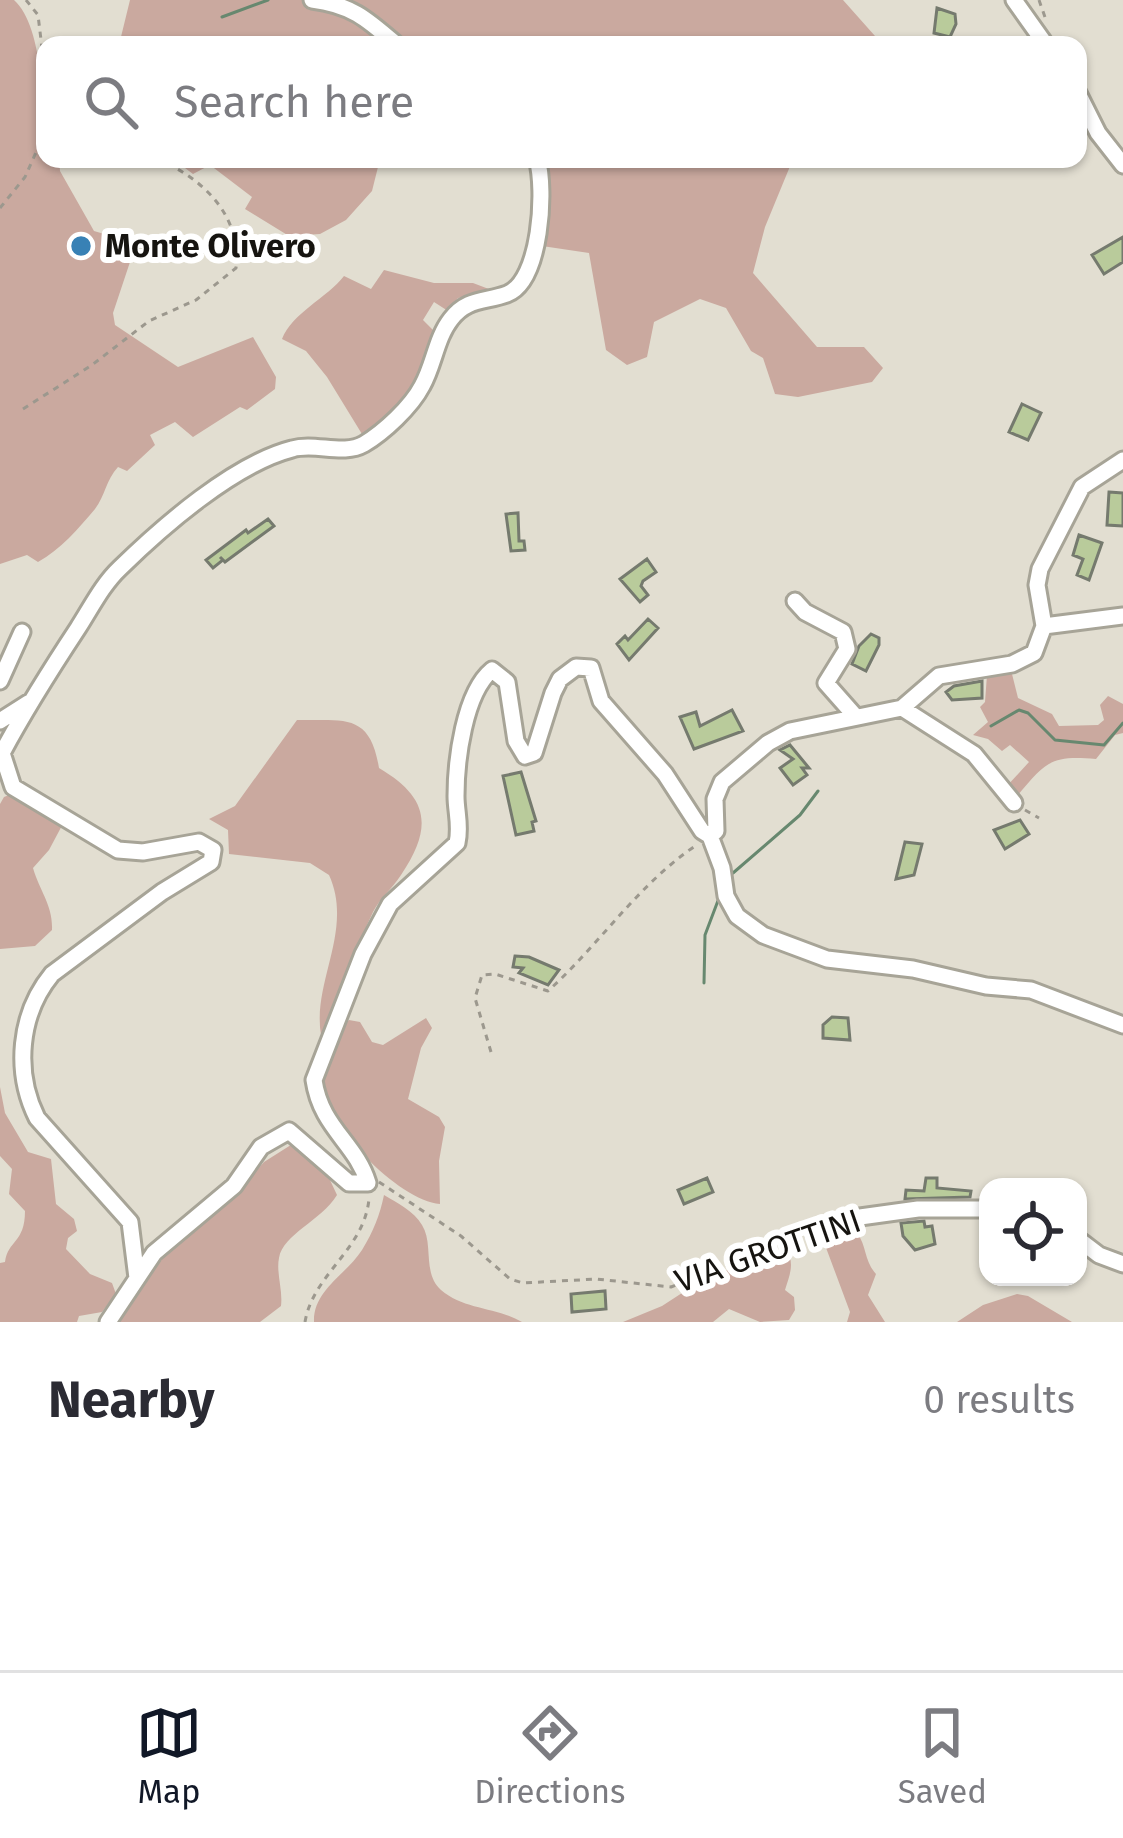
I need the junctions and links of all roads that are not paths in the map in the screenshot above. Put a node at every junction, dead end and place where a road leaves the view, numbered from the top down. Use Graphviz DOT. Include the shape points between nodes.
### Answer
graph roads {
  1 [pos="311,0"];
  2 [pos="1014,0"];
  3 [pos="387,36"];
  4 [pos="1040,36"];
  5 [pos="1087,111"];
  6 [pos="1123,165"];
  7 [pos="539,168"];
  8 [pos="1123,460"];
  9 [pos="795,601"];
  10 [pos="1123,616"];
  11 [pos="1044,626"];
  12 [pos="22,632"];
  13 [pos="0,681"];
  14 [pos="30,702"];
  15 [pos="902,708"];
  16 [pos="856,717"];
  17 [pos="0,721"];
  18 [pos="1014,803"];
  19 [pos="710,836"];
  20 [pos="1123,1024"];
  21 [pos="979,1209"];
  22 [pos="860,1217"];
  23 [pos="1087,1246"];
  24 [pos="1123,1264"];
  25 [pos="137,1278"];
  26 [pos="108,1322"];
  1 -- 3 [label="street" via="340,3"];
  2 -- 4 [label="street"];
  5 -- 6 [label="street"];
  7 -- 14 [label="street" via="535,254 523,284 459,310 413,400 361,446 298,447 220,486 118,570"];
  8 -- 11 [label="street" via="1082,487 1040,568"];
  9 -- 16 [label="street" via="843,632 847,649 826,683"];
  10 -- 11 [label="street"];
  11 -- 15 [label="street" via="1026,661 939,676"];
  12 -- 13 [label="street"];
  14 -- 17 [label="street"];
  14 -- 25 [label="street" via="2,753 13,787 118,850 199,842 213,850 211,862 52,974 22,1036 27,1098 130,1222"];
  15 -- 16 [label="street"];
  15 -- 18 [label="street" via="974,754"];
  16 -- 19 [label="street" via="790,731 734,768 715,799"];
  19 -- 20 [label="street" via="726,896 763,935 841,962 1031,990"];
  19 -- 25 [label="street" via="602,701 591,668 560,679 534,752 525,756 512,694 492,670 463,729 457,843 390,904 314,1080 335,1134 362,1162 367,1180 349,1183 289,1131 261,1147 234,1186 154,1253"];
  21 -- 22 [label="street, VIA GROTTINI"];
  23 -- 24 [label="street"];
  25 -- 26 [label="street"];
}
